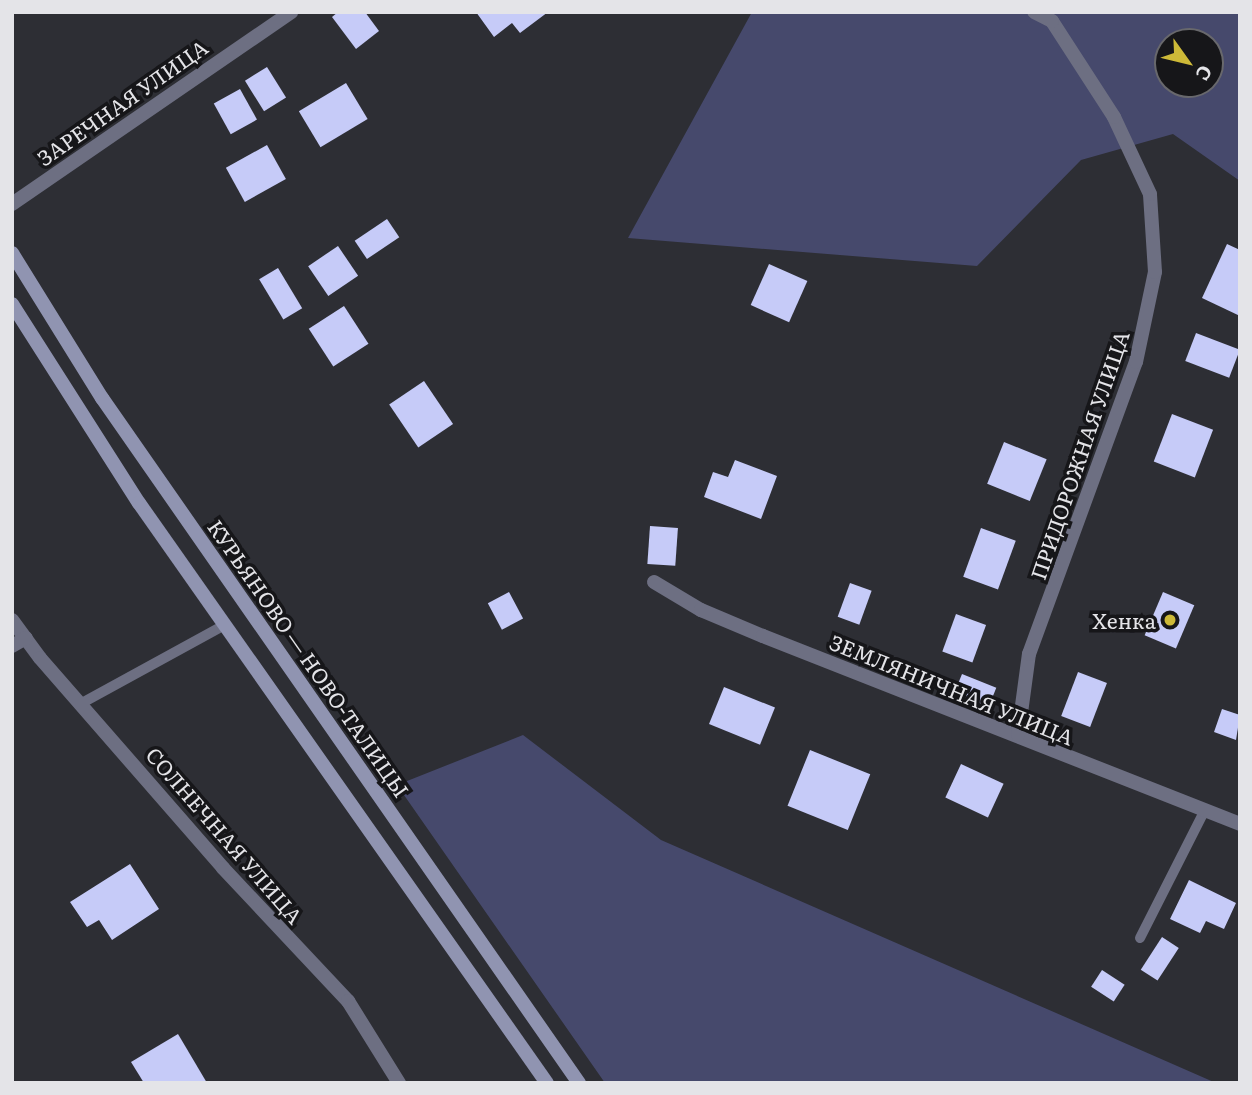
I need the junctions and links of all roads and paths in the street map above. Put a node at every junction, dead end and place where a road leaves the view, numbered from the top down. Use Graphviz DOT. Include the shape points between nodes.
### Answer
graph roads {
  1 [pos="291,12"];
  2 [pos="1034,12"];
  3 [pos="12,204"];
  4 [pos="12,253"];
  5 [pos="12,304"];
  6 [pos="654,582"];
  7 [pos="12,620"];
  8 [pos="226,624"];
  9 [pos="26,638"];
  10 [pos="12,646"];
  11 [pos="82,703"];
  12 [pos="1018,735"];
  13 [pos="1205,810"];
  14 [pos="1240,824"];
  15 [pos="1140,938"];
  16 [pos="399,1083"];
  17 [pos="547,1083"];
  18 [pos="579,1083"];
  1 -- 3 [label="street, ЗАРЕЧНАЯ УЛИЦА"];
  2 -- 12 [label="street, ПРИДОРОЖНАЯ УЛИЦА" via="1052,20 1114,117 1150,194 1155,272 1136,362 1029,654"];
  4 -- 18 [label="main road, КУРЬЯНОВО — НОВО-ТАЛИЦЫ" via="102,398"];
  5 -- 8 [label="main road" via="78,412"];
  6 -- 12 [label="street, ЗЕМЛЯНИЧНАЯ УЛИЦА" via="701,610"];
  7 -- 9 [label="street, СОЛНЕЧНАЯ УЛИЦА"];
  8 -- 11 [label="lane"];
  8 -- 17 [label="main road"];
  9 -- 10 [label="street"];
  9 -- 11 [label="street, СОЛНЕЧНАЯ УЛИЦА"];
  11 -- 16 [label="street, СОЛНЕЧНАЯ УЛИЦА" via="223,868 348,1001"];
  12 -- 13 [label="street, ЗЕМЛЯНИЧНАЯ УЛИЦА"];
  13 -- 14 [label="street, ЗЕМЛЯНИЧНАЯ УЛИЦА"];
  13 -- 15 [label="lane"];
}
